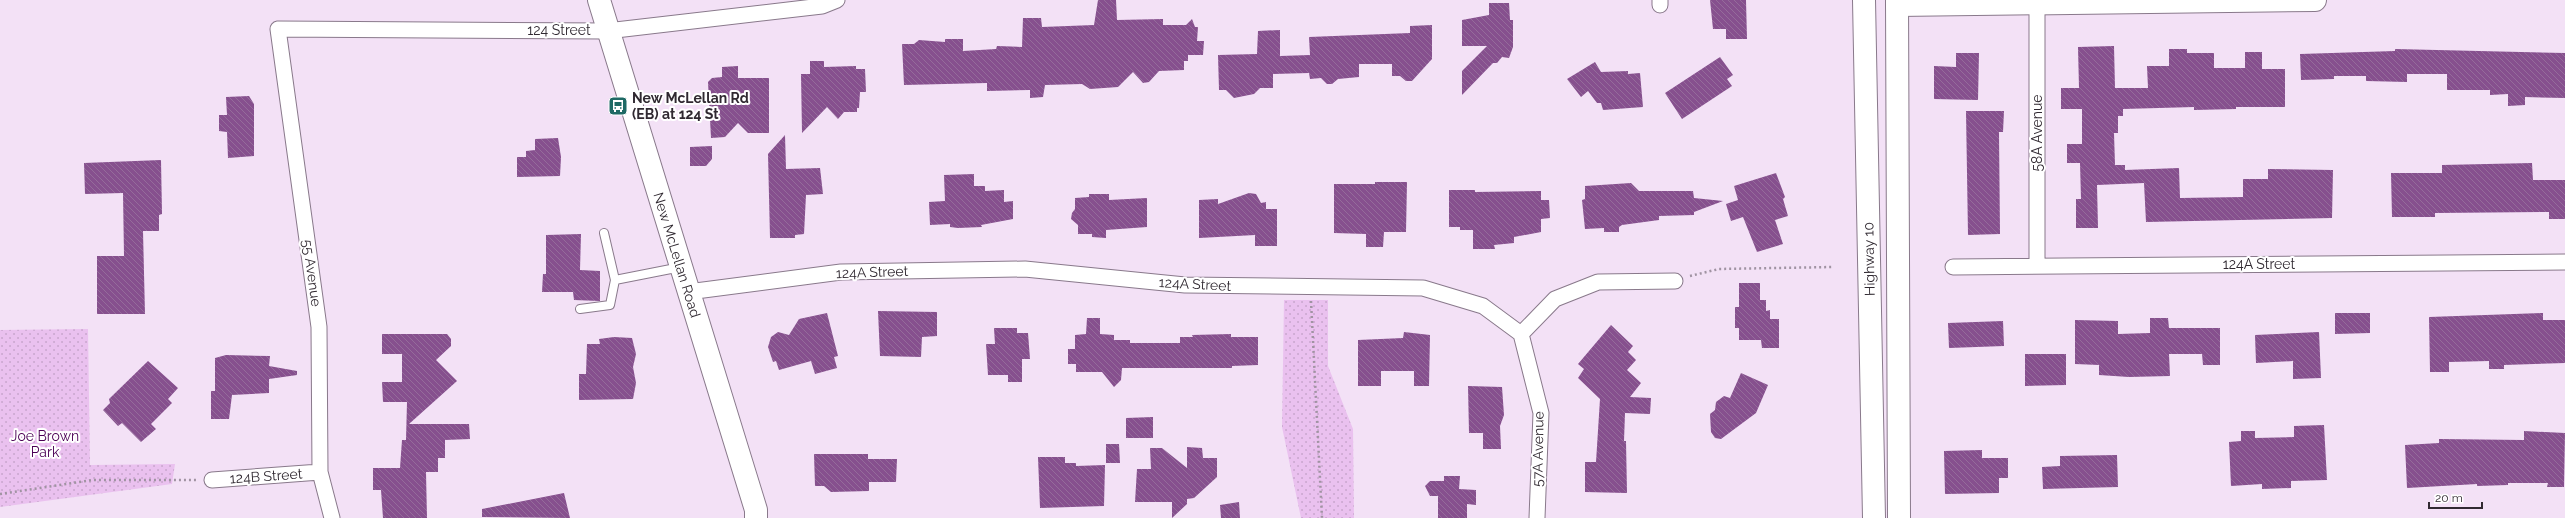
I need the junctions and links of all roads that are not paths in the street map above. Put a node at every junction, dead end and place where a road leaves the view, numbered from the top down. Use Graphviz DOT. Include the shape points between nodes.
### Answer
graph roads {
  1 [pos="599,0"];
  2 [pos="837,0"];
  3 [pos="1864,0"];
  4 [pos="2315,0"];
  5 [pos="2037,1"];
  6 [pos="1896,2"];
  7 [pos="278,29"];
  8 [pos="608,31"];
  9 [pos="604,233"];
  10 [pos="2565,262"];
  11 [pos="2037,266"];
  12 [pos="681,267"];
  13 [pos="1953,267"];
  14 [pos="615,280"];
  15 [pos="1675,281"];
  16 [pos="688,292"];
  17 [pos="580,309"];
  18 [pos="1521,334"];
  19 [pos="320,472"];
  20 [pos="212,480"];
  21 [pos="756,514"];
  22 [pos="332,518"];
  23 [pos="1537,518"];
  24 [pos="1874,518"];
  25 [pos="1900,518"];
  1 -- 8 [label="main road, New McLellan Road"];
  2 -- 8 [label="street, 124 Street" via="822,6"];
  3 -- 24 [label="main road, Highway 10"];
  4 -- 5 [label="main road"];
  5 -- 6 [label="main road"];
  5 -- 11 [label="street, 58A Avenue"];
  6 -- 25 [label="main road, Highway 10"];
  7 -- 8 [label="street, 124 Street"];
  7 -- 19 [label="street, 55 Avenue" via="319,327"];
  8 -- 12 [label="main road, New McLellan Road"];
  9 -- 14 [label="lane"];
  10 -- 11 [label="street, 124A Street"];
  11 -- 13 [label="street, 124A Street"];
  12 -- 14 [label="lane"];
  12 -- 16 [label="main road, New McLellan Road"];
  14 -- 17 [label="lane" via="610,305"];
  15 -- 18 [label="street" via="1598,282 1555,299"];
  16 -- 18 [label="street, 124A Street" via="841,272 1025,269 1185,285 1423,288 1483,306"];
  16 -- 21 [label="main road, New McLellan Road"];
  18 -- 23 [label="street, 57A Avenue" via="1541,413"];
  19 -- 20 [label="street, 124B Street"];
  19 -- 22 [label="street, 55 Avenue"];
}
